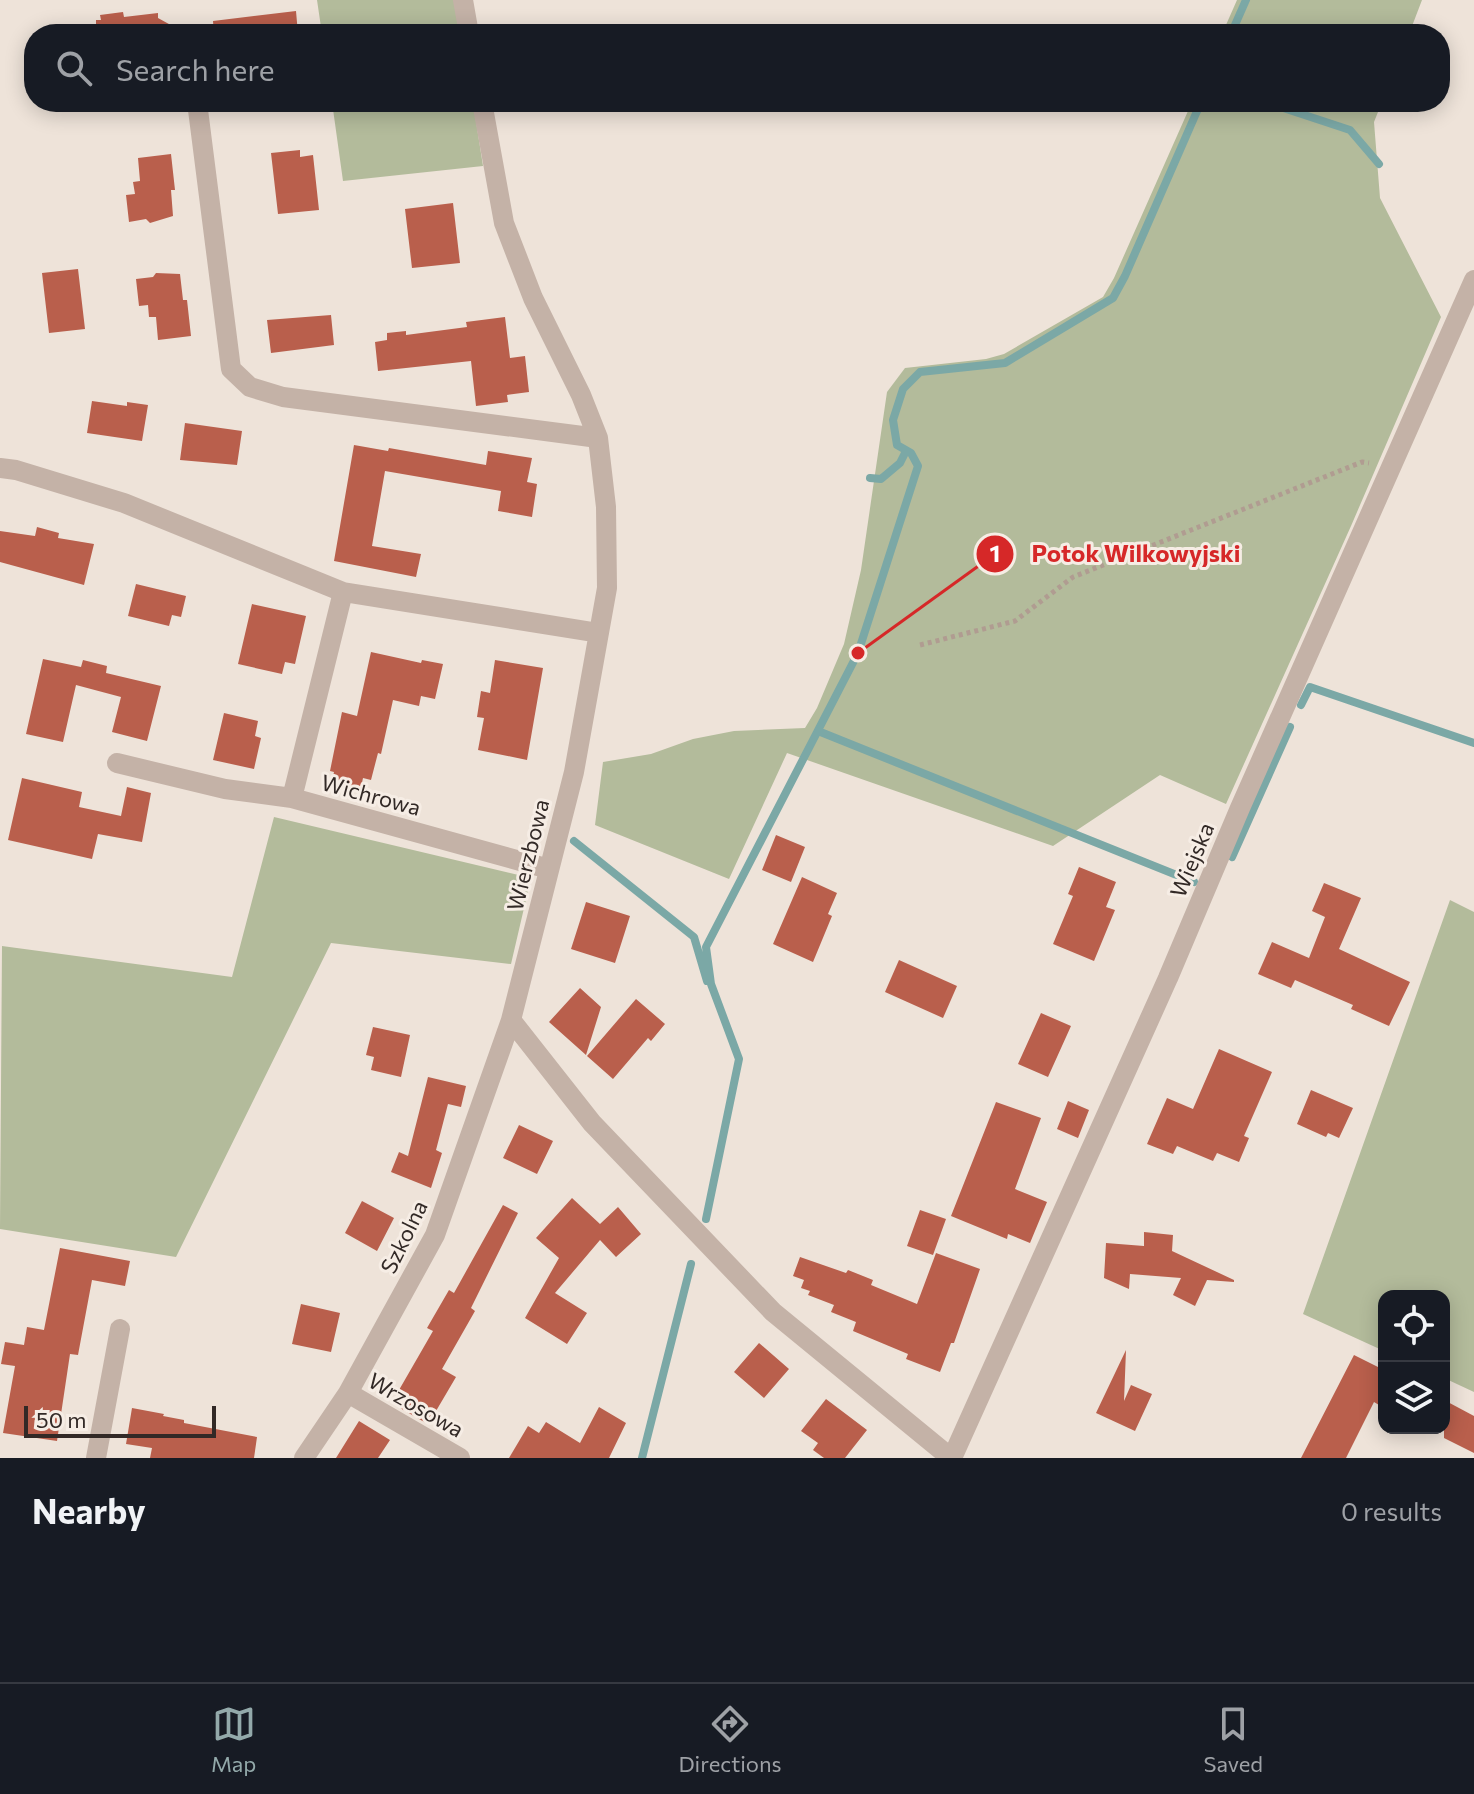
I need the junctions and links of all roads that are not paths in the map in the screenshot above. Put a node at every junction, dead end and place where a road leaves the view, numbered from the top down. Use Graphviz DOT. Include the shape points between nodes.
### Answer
graph roads {
  1 [pos="463,0"];
  2 [pos="467,24"];
  3 [pos="198,112"];
  4 [pos="484,112"];
  5 [pos="1474,280"];
  6 [pos="598,438"];
  7 [pos="0,468"];
  8 [pos="343,592"];
  9 [pos="599,633"];
  10 [pos="117,763"];
  11 [pos="292,798"];
  12 [pos="549,869"];
  13 [pos="511,1020"];
  14 [pos="120,1329"];
  15 [pos="348,1393"];
  16 [pos="96,1458"];
  17 [pos="304,1458"];
  18 [pos="460,1458"];
  19 [pos="952,1458"];
  1 -- 2 [label="street"];
  3 -- 6 [label="street" via="231,369 250,387 283,397"];
  4 -- 6 [label="street, Wierzbowa" via="504,223"];
  5 -- 19 [label="street, Wiejska"];
  6 -- 9 [label="street, Wierzbowa" via="607,588"];
  7 -- 8 [label="street" via="124,503"];
  8 -- 9 [label="street"];
  8 -- 11 [label="street, Wichrowa"];
  9 -- 12 [label="street, Wierzbowa" via="574,772"];
  10 -- 11 [label="street" via="225,789"];
  11 -- 12 [label="street, Wichrowa"];
  12 -- 13 [label="street, Wierzbowa"];
  13 -- 15 [label="street, Szkolna" via="435,1235"];
  13 -- 19 [label="street" via="592,1123 773,1312"];
  14 -- 16 [label="street"];
  15 -- 17 [label="street, Szkolna"];
  15 -- 18 [label="street, Wrzosowa"];
}
